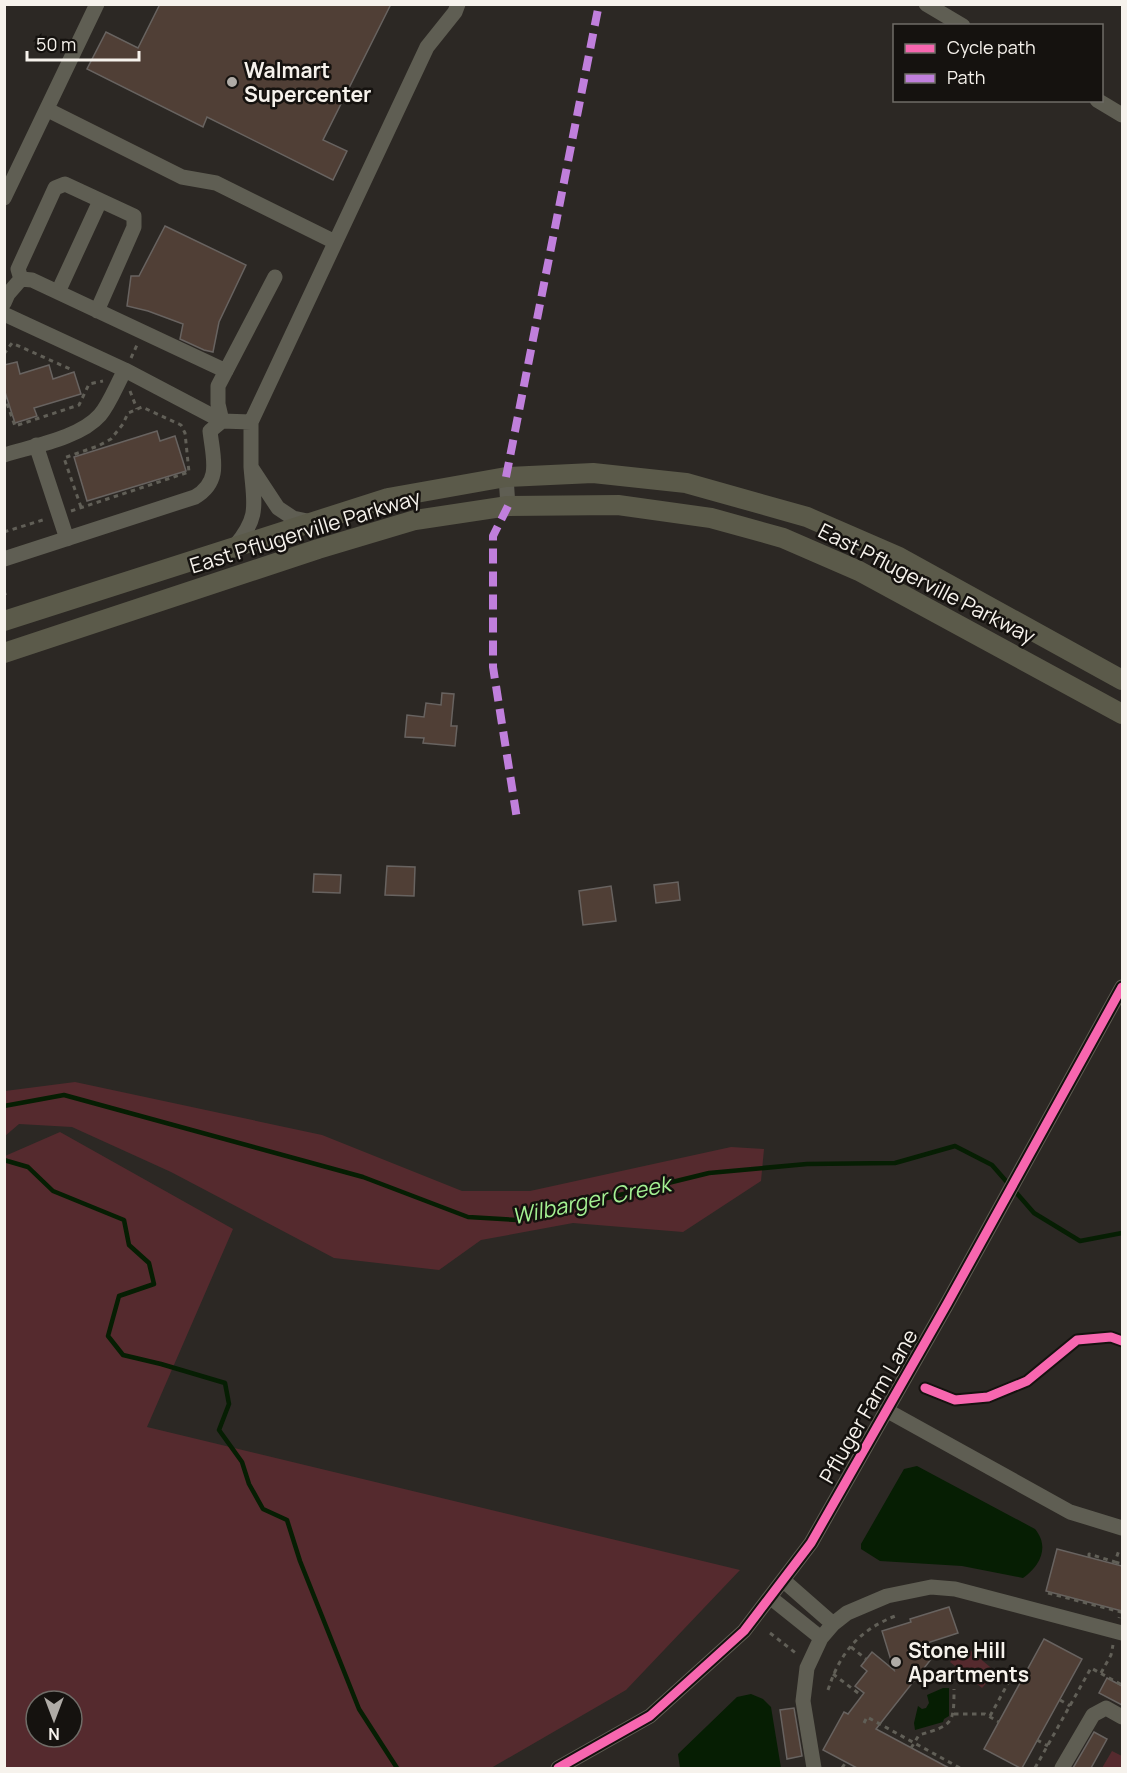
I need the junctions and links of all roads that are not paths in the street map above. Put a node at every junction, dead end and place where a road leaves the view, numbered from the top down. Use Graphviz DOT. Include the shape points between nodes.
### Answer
graph roads {
  1 [pos="97,4"];
  2 [pos="458,4"];
  3 [pos="926,4"];
  4 [pos="960,24"];
  5 [pos="1100,102"];
  6 [pos="48,110"];
  7 [pos="1122,115"];
  8 [pos="4,198"];
  9 [pos="100,201"];
  10 [pos="335,242"];
  11 [pos="275,277"];
  12 [pos="21,279"];
  13 [pos="58,292"];
  14 [pos="4,303"];
  15 [pos="97,311"];
  16 [pos="4,314"];
  17 [pos="127,366"];
  18 [pos="226,371"];
  19 [pos="222,421"];
  20 [pos="251,422"];
  21 [pos="36,445"];
  22 [pos="4,455"];
  23 [pos="251,468"];
  24 [pos="506,477"];
  25 [pos="508,506"];
  26 [pos="312,522"];
  27 [pos="67,539"];
  28 [pos="235,546"];
  29 [pos="4,559"];
  30 [pos="4,621"];
  31 [pos="4,653"];
  32 [pos="1122,680"];
  33 [pos="1122,714"];
  34 [pos="1122,987"];
  35 [pos="886,1410"];
  36 [pos="1122,1528"];
  37 [pos="784,1581"];
  38 [pos="771,1598"];
  39 [pos="832,1624"];
  40 [pos="1118,1632"];
  41 [pos="821,1638"];
  42 [pos="1122,1717"];
  43 [pos="558,1768"];
  44 [pos="814,1768"];
  45 [pos="1062,1768"];
  1 -- 6 [label="street"];
  2 -- 10 [label="street" via="427,47"];
  3 -- 4 [label="street"];
  5 -- 7 [label="street"];
  6 -- 8 [label="street"];
  6 -- 10 [label="street" via="182,177 216,183"];
  9 -- 12 [label="street" via="65,184 55,188 18,269"];
  9 -- 13 [label="street"];
  9 -- 15 [label="street" via="134,216 134,227"];
  10 -- 20 [label="street"];
  11 -- 18 [label="street"];
  12 -- 13 [label="street"];
  12 -- 14 [label="street"];
  13 -- 15 [label="street"];
  15 -- 18 [label="street"];
  16 -- 17 [label="street"];
  17 -- 19 [label="street"];
  17 -- 21 [label="street" via="101,414 89,425"];
  18 -- 19 [label="street" via="218,386"];
  19 -- 20 [label="street"];
  19 -- 27 [label="street" via="210,431 214,473 206,490"];
  20 -- 23 [label="street"];
  21 -- 22 [label="street"];
  21 -- 27 [label="street"];
  23 -- 26 [label="street" via="279,508 293,518"];
  23 -- 28 [label="street" via="255,514 249,530"];
  24 -- 25 [label="street"];
  24 -- 26 [label="main road, East Pflugerville Parkway" via="388,498"];
  24 -- 32 [label="main road, East Pflugerville Parkway" via="593,473 686,483 807,517 899,557"];
  25 -- 31 [label="main road, East Pflugerville Parkway" via="415,520"];
  25 -- 33 [label="main road, East Pflugerville Parkway" via="618,505 711,518 783,538 859,571"];
  26 -- 28 [label="main road, East Pflugerville Parkway"];
  27 -- 29 [label="street"];
  28 -- 30 [label="main road, East Pflugerville Parkway"];
  34 -- 35 [label="street, Pfluger Farm Lane"];
  35 -- 36 [label="street" via="1070,1512"];
  35 -- 37 [label="street, Pfluger Farm Lane" via="811,1543"];
  37 -- 38 [label="street, Pfluger Farm Lane"];
  37 -- 39 [label="street"];
  38 -- 41 [label="street"];
  38 -- 43 [label="street, Pfluger Farm Lane" via="744,1631 650,1716"];
  39 -- 40 [label="street" via="847,1612 887,1596 931,1587 956,1589"];
  39 -- 41 [label="street"];
  41 -- 44 [label="street" via="807,1668 803,1701"];
  42 -- 45 [label="street" via="1106,1708 1093,1715"];
}
